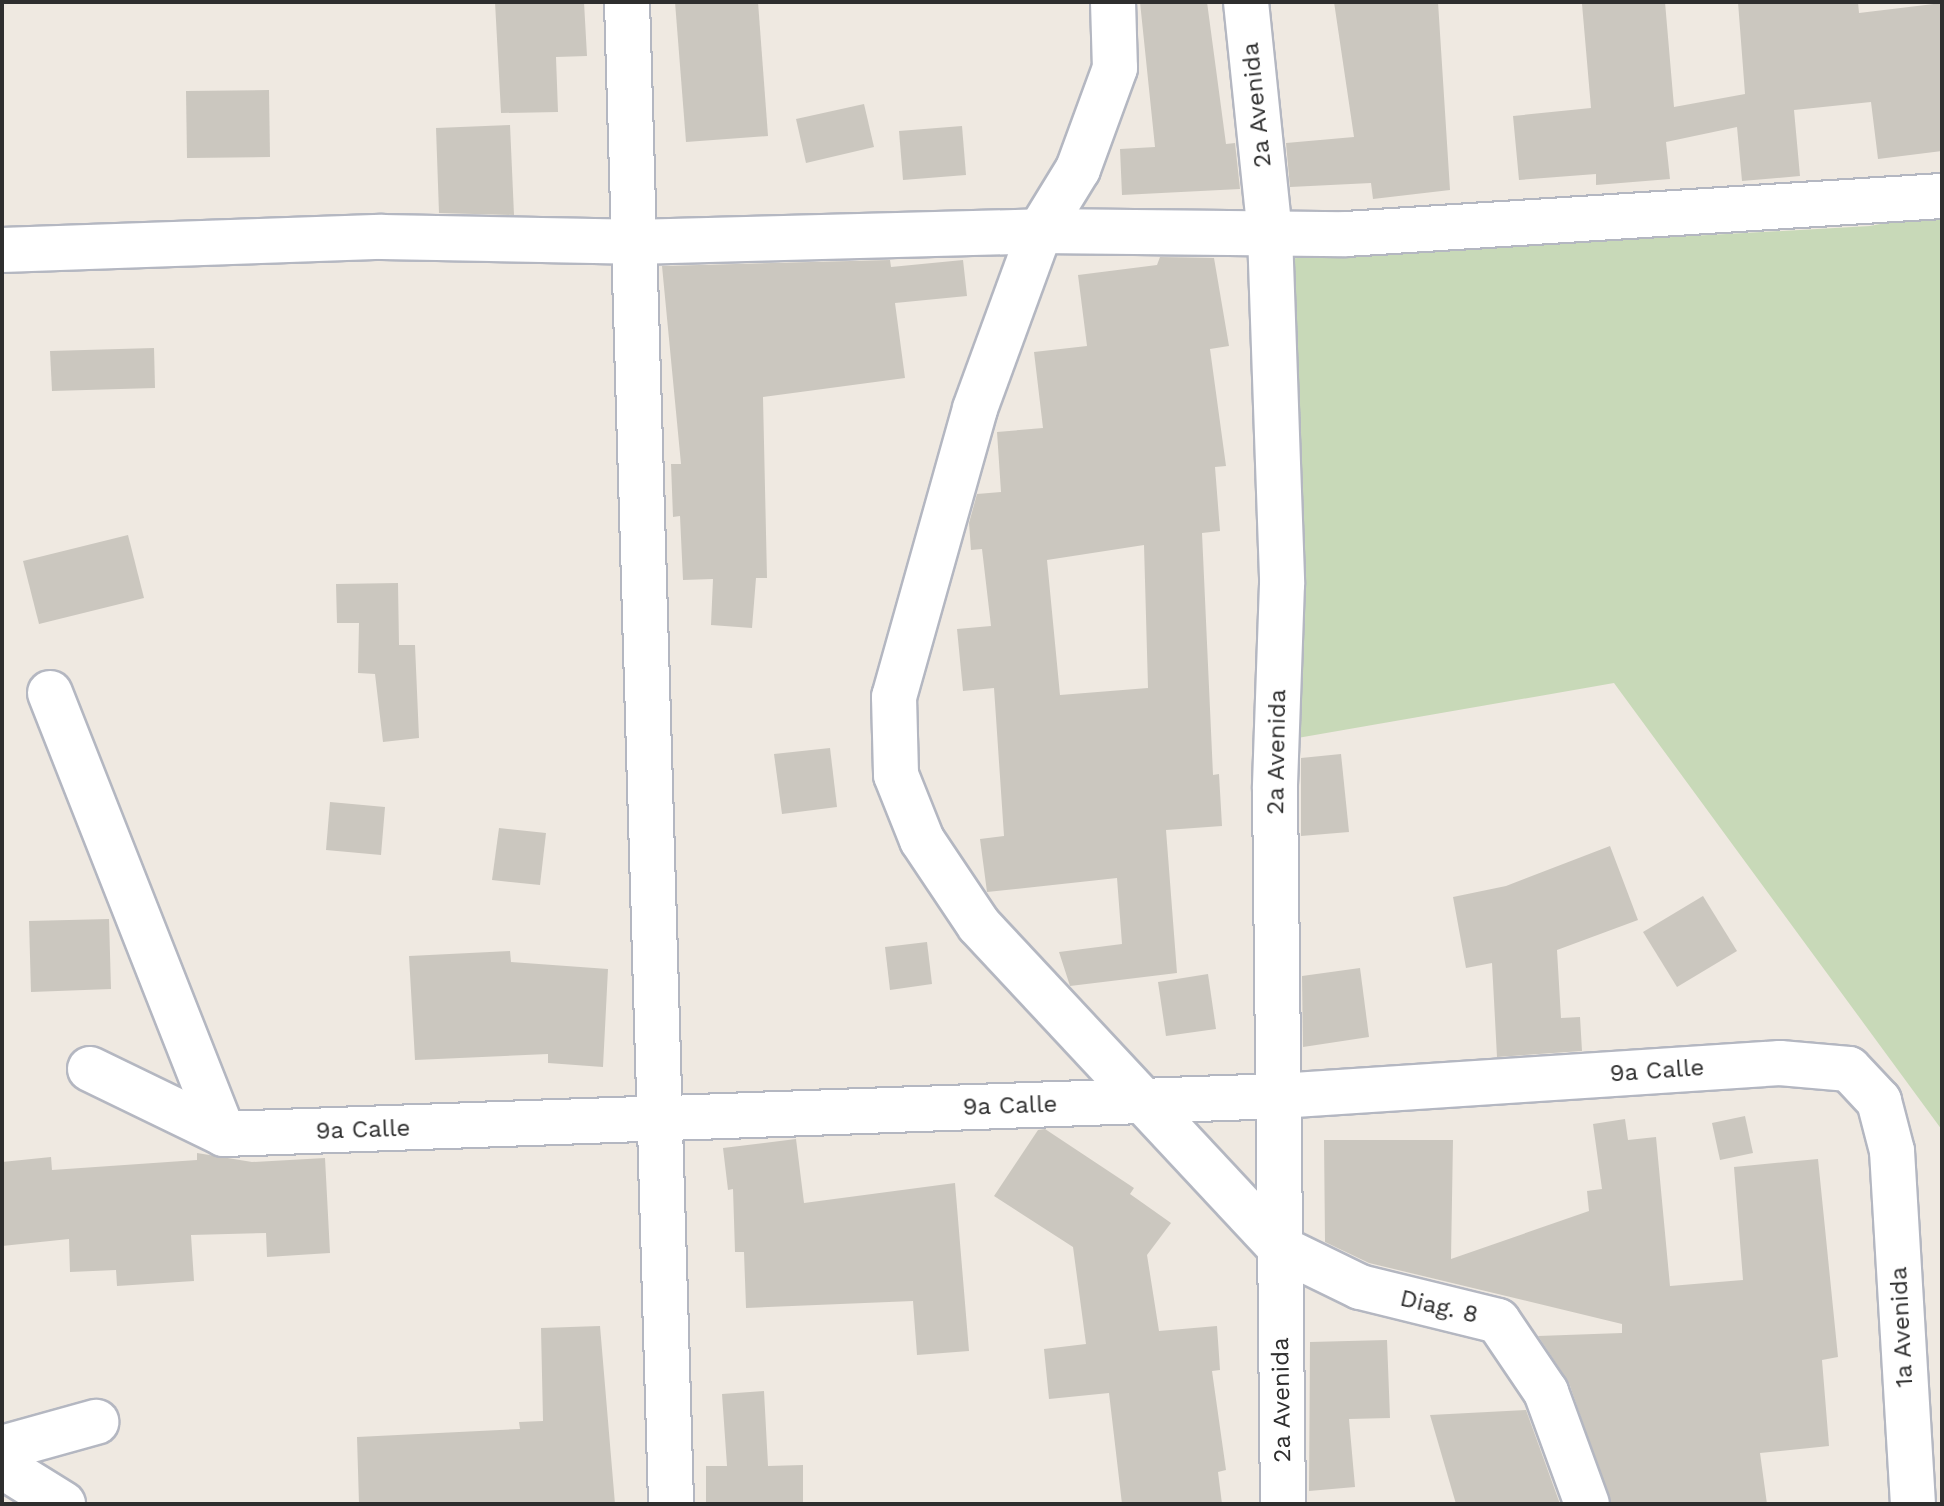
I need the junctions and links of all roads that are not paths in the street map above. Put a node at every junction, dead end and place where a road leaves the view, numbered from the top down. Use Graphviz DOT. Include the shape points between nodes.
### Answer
graph roads {
  1 [pos="627,2"];
  2 [pos="1113,2"];
  3 [pos="1246,2"];
  4 [pos="1942,196"];
  5 [pos="1040,231"];
  6 [pos="1270,234"];
  7 [pos="633,242"];
  8 [pos="2,250"];
  9 [pos="50,693"];
  10 [pos="90,1069"];
  11 [pos="1279,1096"];
  12 [pos="1139,1101"];
  13 [pos="665,1120"];
  14 [pos="224,1134"];
  15 [pos="1892,1151"];
  16 [pos="1280,1248"];
  17 [pos="96,1422"];
  18 [pos="2,1448"];
  19 [pos="2,1466"];
  20 [pos="63,1504"];
  21 [pos="671,1504"];
  22 [pos="1283,1504"];
  23 [pos="1587,1504"];
  24 [pos="1913,1504"];
  1 -- 7 [label="street"];
  2 -- 5 [label="street" via="1115,68 1078,169"];
  3 -- 6 [label="street, 2a Avenida"];
  4 -- 6 [label="street" via="1542,225"];
  5 -- 6 [label="street"];
  5 -- 7 [label="street"];
  5 -- 12 [label="street" via="975,409 894,697 896,775 922,840 979,925"];
  6 -- 11 [label="street, 2a Avenida" via="1282,584 1275,789"];
  7 -- 8 [label="street" via="382,237"];
  7 -- 13 [label="street"];
  9 -- 14 [label="street"];
  10 -- 14 [label="street, 9a Calle"];
  11 -- 12 [label="street, 9a Calle"];
  11 -- 15 [label="street, 9a Calle" via="1780,1063 1849,1069 1879,1101"];
  11 -- 16 [label="street, 2a Avenida"];
  12 -- 13 [label="street, 9a Calle"];
  12 -- 16 [label="street"];
  13 -- 14 [label="street, 9a Calle"];
  13 -- 21 [label="street"];
  15 -- 24 [label="street, 1a Avenida"];
  16 -- 22 [label="street, 2a Avenida"];
  16 -- 23 [label="street, Diag. 8" via="1360,1287 1498,1321 1546,1392"];
  17 -- 18 [label="street"];
  19 -- 20 [label="street"];
}
